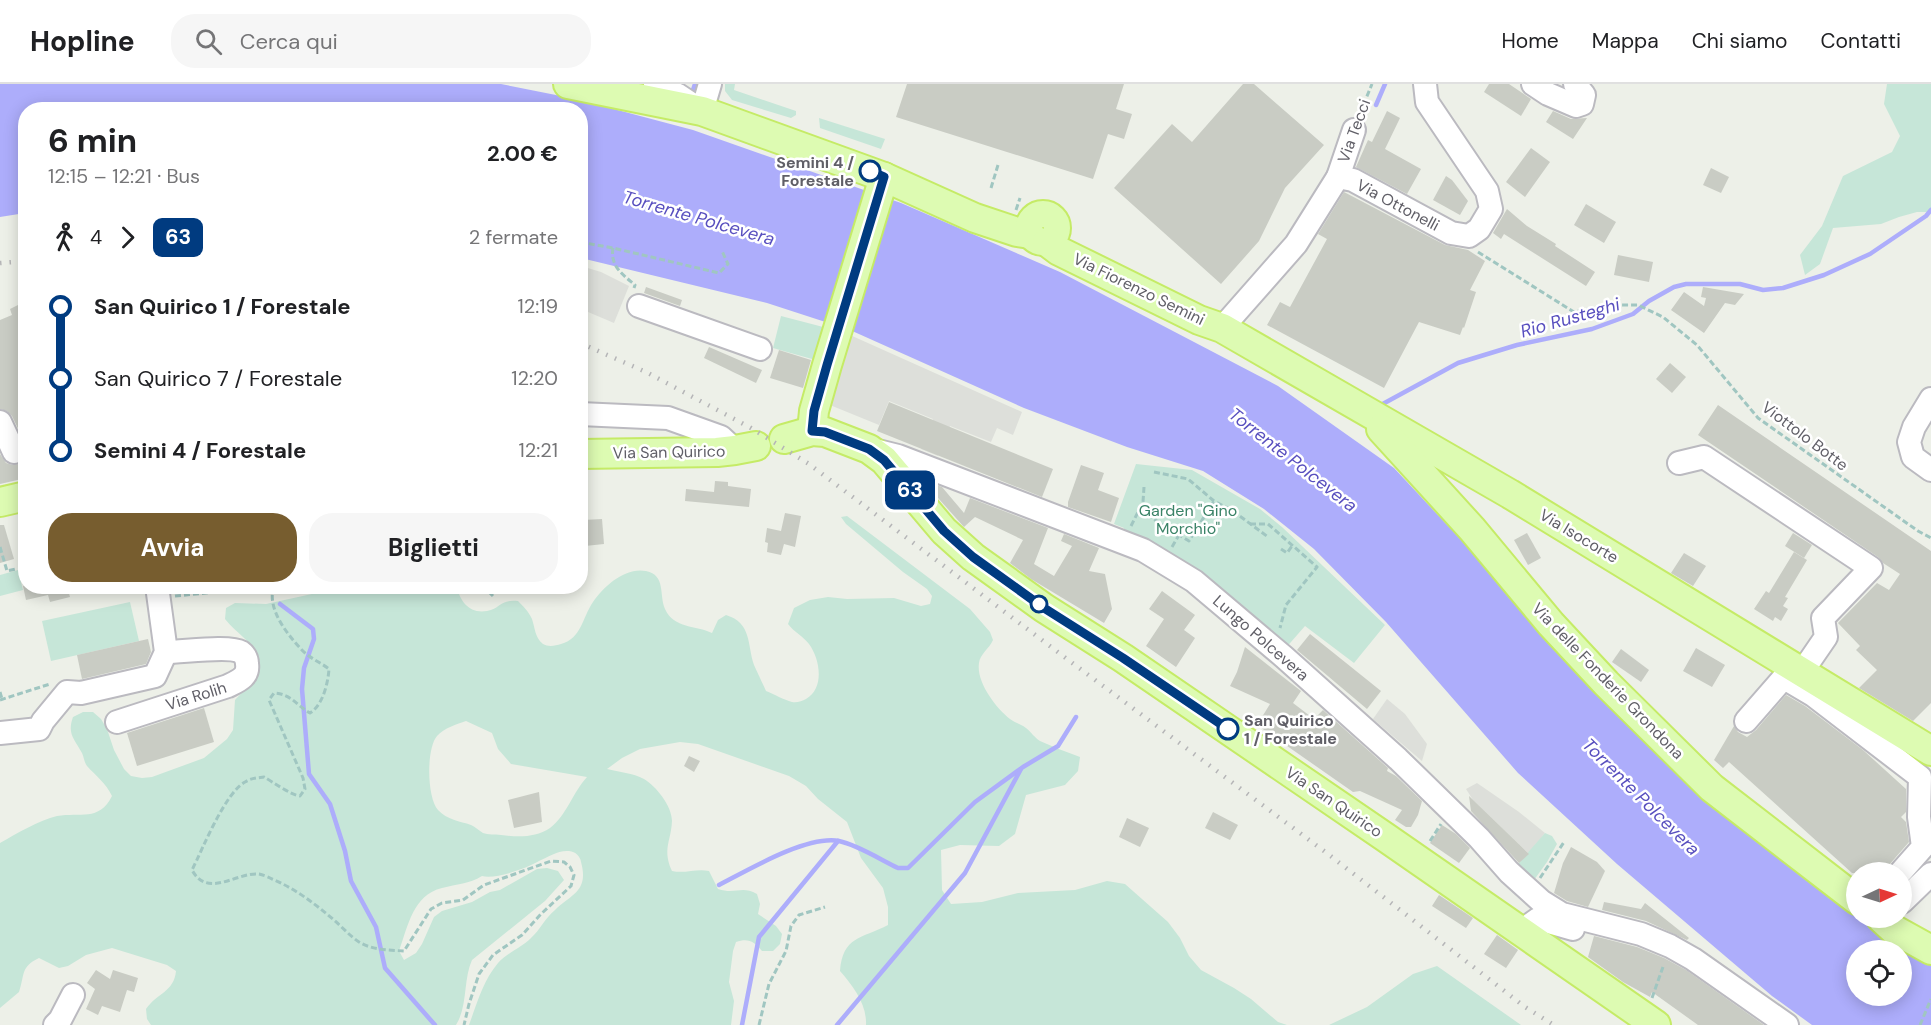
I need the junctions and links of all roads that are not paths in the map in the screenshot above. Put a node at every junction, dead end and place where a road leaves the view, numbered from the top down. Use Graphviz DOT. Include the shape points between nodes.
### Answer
graph roads {
  1 [pos="568,84"];
  2 [pos="655,84"];
  3 [pos="710,84"];
  4 [pos="1425,84"];
  5 [pos="1533,84"];
  6 [pos="1575,84"];
  7 [pos="601,87"];
  8 [pos="702,111"];
  9 [pos="1354,130"];
  10 [pos="1338,177"];
  11 [pos="881,186"];
  12 [pos="637,296"];
  13 [pos="1222,328"];
  14 [pos="760,349"];
  15 [pos="1931,399"];
  16 [pos="1362,408"];
  17 [pos="588,414"];
  18 [pos="0,422"];
  19 [pos="812,431"];
  20 [pos="784,438"];
  21 [pos="746,448"];
  22 [pos="869,449"];
  23 [pos="13,452"];
  24 [pos="588,454"];
  25 [pos="1679,464"];
  26 [pos="1931,470"];
  27 [pos="1510,494"];
  28 [pos="18,498"];
  29 [pos="0,502"];
  30 [pos="1472,529"];
  31 [pos="158,594"];
  32 [pos="166,652"];
  33 [pos="1793,672"];
  34 [pos="1746,721"];
  35 [pos="117,722"];
  36 [pos="0,734"];
  37 [pos="1931,751"];
  38 [pos="1931,790"];
  39 [pos="1931,825"];
  40 [pos="1910,862"];
  41 [pos="1931,874"];
  42 [pos="1846,892"];
  43 [pos="1912,892"];
  44 [pos="1592,922"];
  45 [pos="1893,928"];
  46 [pos="1524,933"];
  47 [pos="1931,950"];
  48 [pos="73,995"];
  49 [pos="1651,1021"];
  50 [pos="55,1025"];
  51 [pos="1787,1025"];
  1 -- 7 [label="main road, Via Fiorenzo Semini"];
  2 -- 8 [label="street"];
  3 -- 8 [label="street"];
  4 -- 10 [label="street, Via Ottonelli" via="1427,102 1487,190 1491,209 1479,229 1469,236 1451,234 1353,180"];
  5 -- 6 [label="street" via="1576,106 1582,104 1584,95"];
  7 -- 8 [label="main road, Via Fiorenzo Semini"];
  8 -- 11 [label="main road, Via Fiorenzo Semini"];
  9 -- 10 [label="street, Via Tecci"];
  10 -- 13 [label="street, Via Ottonelli" via="1296,244"];
  11 -- 13 [label="main road, Via Fiorenzo Semini" via="1039,237 1199,320"];
  11 -- 19 [label="main road" via="814,411"];
  12 -- 14 [label="street"];
  13 -- 16 [label="main road, Via Isocorte"];
  15 -- 26 [label="street" via="1909,442 1913,457"];
  16 -- 27 [label="main road, Via Isocorte"];
  16 -- 30 [label="main road, Via delle Fonderie Grondona"];
  17 -- 21 [label="street" via="668,418"];
  18 -- 23 [label="street"];
  19 -- 20 [label="main road, Via San Quirico"];
  19 -- 22 [label="main road, Via San Quirico"];
  21 -- 24 [label="main road, Via San Quirico"];
  22 -- 44 [label="street, Lungo Polcevera" via="898,456 1143,550 1194,581 1398,759 1541,901 1563,914"];
  22 -- 46 [label="main road, Via San Quirico" via="884,460 944,531 973,557"];
  25 -- 33 [label="street" via="1704,457 1871,568 1823,618 1827,637"];
  27 -- 30 [label="main road" via="1490,492 1477,498 1471,512"];
  27 -- 33 [label="main road, Via Isocorte"];
  28 -- 29 [label="main road"];
  30 -- 42 [label="main road, Via delle Fonderie Grondona" via="1551,624 1712,788"];
  31 -- 32 [label="street"];
  32 -- 35 [label="street, Via Rolih" via="229,648 241,652 247,659 248,670 242,680 228,686"];
  32 -- 36 [label="street, Via Rolih" via="155,675 81,693 67,692 39,729"];
  33 -- 34 [label="street"];
  33 -- 37 [label="main road, Via Isocorte"];
  33 -- 40 [label="street" via="1813,695 1920,777 1918,817 1923,848"];
  38 -- 39 [label="street"];
  41 -- 43 [label="street"];
  44 -- 46 [label="street, Lungo Polcevera" via="1580,931 1538,919"];
  44 -- 51 [label="street, Lungo Polcevera" via="1670,945"];
  45 -- 47 [label="main road"];
  46 -- 49 [label="main road, Via San Quirico"];
  48 -- 50 [label="street"];
}
